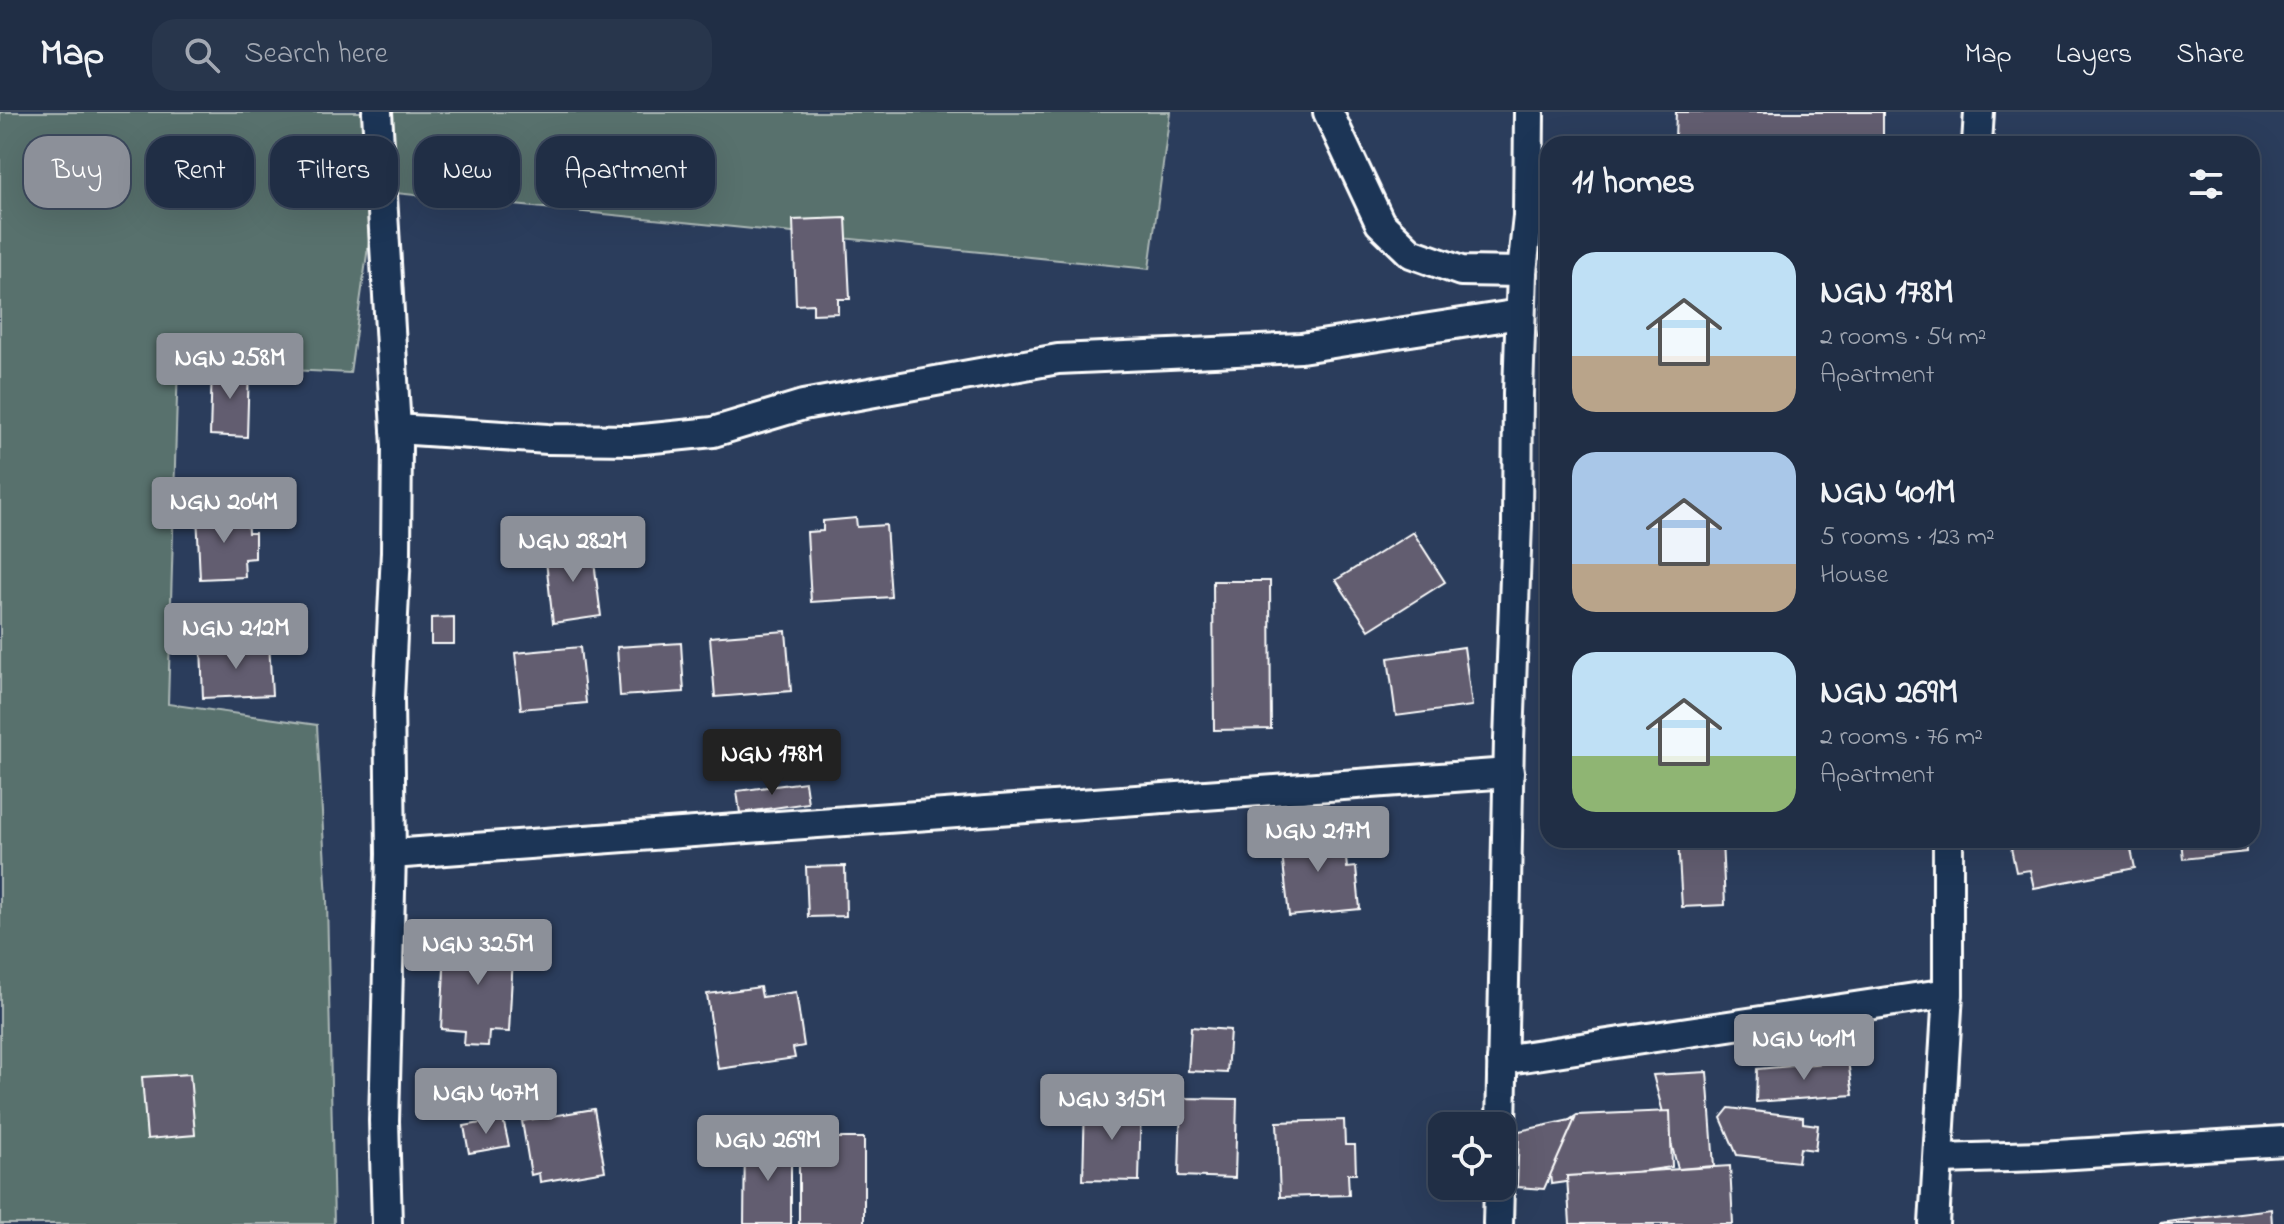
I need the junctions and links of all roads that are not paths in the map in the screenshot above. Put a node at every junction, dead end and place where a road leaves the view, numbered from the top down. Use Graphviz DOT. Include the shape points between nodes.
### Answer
graph roads {
  1 [pos="377,112"];
  2 [pos="1328,112"];
  3 [pos="1529,112"];
  4 [pos="1979,112"];
  5 [pos="1978,136"];
  6 [pos="1522,272"];
  7 [pos="1520,314"];
  8 [pos="396,429"];
  9 [pos="1509,773"];
  10 [pos="1948,848"];
  11 [pos="391,854"];
  12 [pos="1948,993"];
  13 [pos="1502,1060"];
  14 [pos="1501,1112"];
  15 [pos="2284,1141"];
  16 [pos="1940,1159"];
  17 [pos="1499,1200"];
  18 [pos="387,1224"];
  19 [pos="1498,1224"];
  20 [pos="1934,1224"];
  1 -- 8 [label="street"];
  2 -- 6 [label="street" via="1380,223 1411,253 1461,271"];
  3 -- 6 [label="street"];
  4 -- 5 [label="street"];
  6 -- 7 [label="street"];
  7 -- 8 [label="street" via="1301,348 1058,359 803,405 713,432 633,440"];
  7 -- 9 [label="street"];
  8 -- 11 [label="street"];
  9 -- 11 [label="street"];
  9 -- 13 [label="street"];
  10 -- 12 [label="street"];
  11 -- 18 [label="street" via="384,1121"];
  12 -- 13 [label="street"];
  12 -- 16 [label="street"];
  13 -- 14 [label="street"];
  15 -- 16 [label="street"];
  16 -- 20 [label="street"];
  17 -- 19 [label="street"];
}
